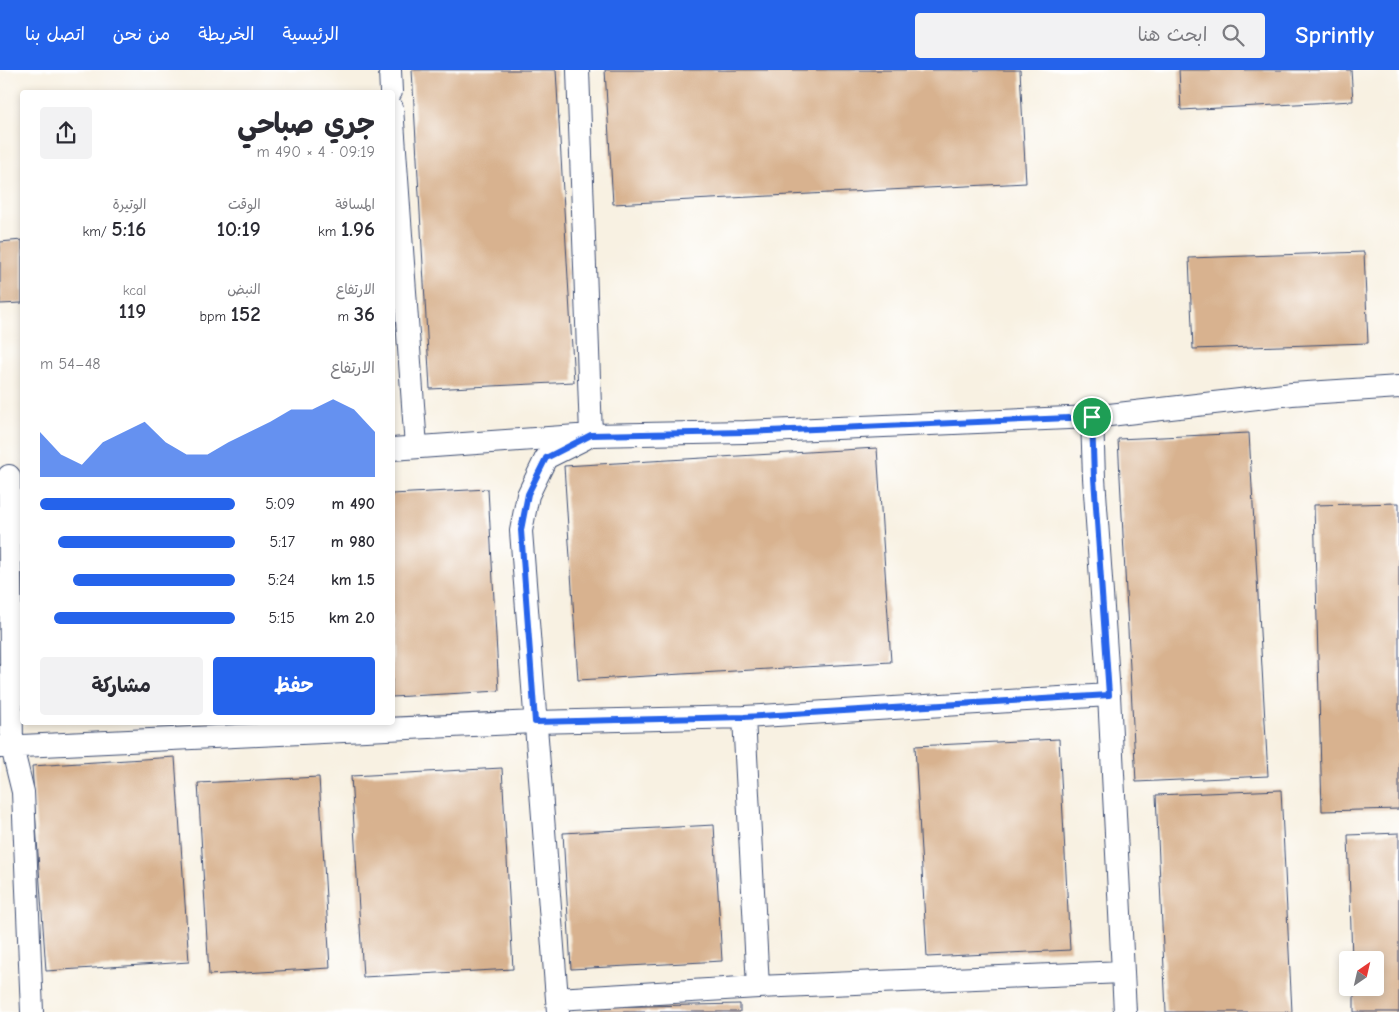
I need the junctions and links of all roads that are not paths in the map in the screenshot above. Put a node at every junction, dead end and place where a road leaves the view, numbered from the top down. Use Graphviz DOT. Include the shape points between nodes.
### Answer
graph roads {
  1 [pos="390,70"];
  2 [pos="578,70"];
  3 [pos="391,90"];
  4 [pos="395,150"];
  5 [pos="1399,387"];
  6 [pos="1092,417"];
  7 [pos="591,435"];
  8 [pos="416,447"];
  9 [pos="395,449"];
  10 [pos="10,476"];
  11 [pos="1109,695"];
  12 [pos="744,717"];
  13 [pos="535,722"];
  14 [pos="6,747"];
  15 [pos="1123,972"];
  16 [pos="758,987"];
  17 [pos="558,1006"];
  18 [pos="32,1012"];
  19 [pos="1125,1012"];
  1 -- 3 [label="lane"];
  2 -- 7 [label="lane"];
  4 -- 8 [label="lane"];
  5 -- 6 [label="lane" via="1292,394"];
  6 -- 7 [label="lane" via="745,432"];
  6 -- 11 [label="lane"];
  7 -- 8 [label="lane"];
  7 -- 13 [label="lane" via="546,458 528,494 521,530"];
  8 -- 9 [label="lane"];
  10 -- 14 [label="lane"];
  11 -- 12 [label="lane"];
  11 -- 15 [label="lane"];
  12 -- 13 [label="lane"];
  12 -- 16 [label="lane"];
  13 -- 14 [label="lane"];
  13 -- 17 [label="lane"];
  14 -- 18 [label="lane" via="23,792"];
  15 -- 16 [label="lane"];
  15 -- 19 [label="lane"];
  16 -- 17 [label="lane"];
}
